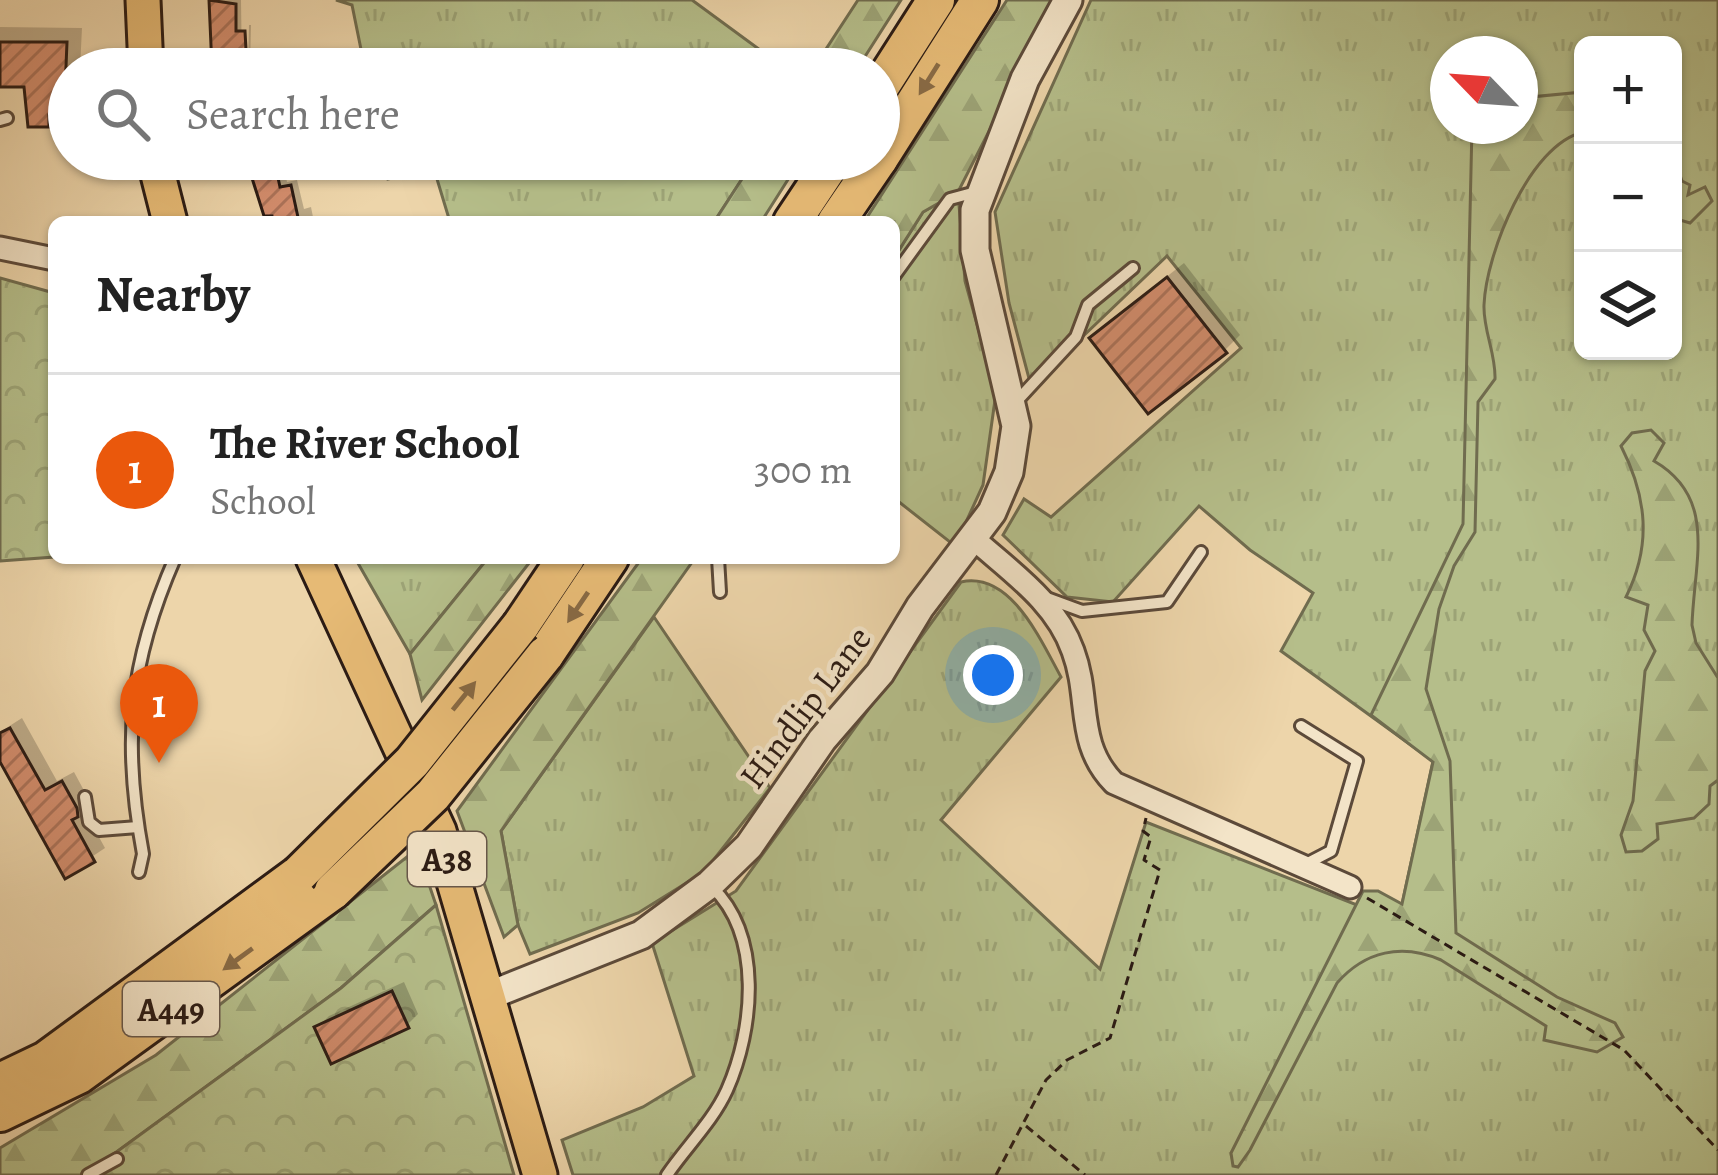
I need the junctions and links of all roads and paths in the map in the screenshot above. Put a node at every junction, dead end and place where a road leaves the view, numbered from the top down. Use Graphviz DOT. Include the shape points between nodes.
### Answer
graph roads {
  1 [pos="143,0"];
  2 [pos="936,0"];
  3 [pos="980,0"];
  4 [pos="1068,0"];
  5 [pos="145,48"];
  6 [pos="900,56"];
  7 [pos="900,126"];
  8 [pos="159,180"];
  9 [pos="820,180"];
  10 [pos="865,180"];
  11 [pos="980,192"];
  12 [pos="168,216"];
  13 [pos="795,216"];
  14 [pos="840,216"];
  15 [pos="0,248"];
  16 [pos="48,259"];
  17 [pos="900,268"];
  18 [pos="1133,268"];
  19 [pos="1013,405"];
  20 [pos="974,538"];
  21 [pos="1201,552"];
  22 [pos="173,564"];
  23 [pos="317,564"];
  24 [pos="562,564"];
  25 [pos="606,564"];
  26 [pos="718,564"];
  27 [pos="720,592"];
  28 [pos="1036,594"];
  29 [pos="1301,725"];
  30 [pos="85,797"];
  31 [pos="1149,798"];
  32 [pos="138,827"];
  33 [pos="1300,866"];
  34 [pos="139,872"];
  35 [pos="710,884"];
  36 [pos="1350,887"];
  37 [pos="488,996"];
  38 [pos="0,1082"];
  39 [pos="0,1113"];
  40 [pos="1026,1126"];
  41 [pos="1718,1150"];
  42 [pos="117,1159"];
  43 [pos="88,1175"];
  44 [pos="540,1175"];
  45 [pos="667,1175"];
  46 [pos="996,1175"];
  47 [pos="1085,1175"];
  1 -- 5 [label="main road"];
  2 -- 6 [label="highway"];
  3 -- 7 [label="highway, one-way"];
  4 -- 11 [label="street, Hindlip Lane" via="1025,79"];
  8 -- 12 [label="main road"];
  9 -- 13 [label="highway"];
  10 -- 14 [label="highway"];
  11 -- 17 [label="lane" via="950,199"];
  11 -- 19 [label="street, Hindlip Lane" via="974,250"];
  15 -- 16 [label="street"];
  18 -- 19 [label="lane" via="1088,305 1067,349"];
  19 -- 20 [label="street, Hindlip Lane" via="1009,472"];
  20 -- 28 [label="street"];
  20 -- 35 [label="street, Hindlip Lane" via="748,846"];
  21 -- 28 [label="lane" via="1167,602 1082,610"];
  22 -- 32 [label="lane" via="131,698"];
  23 -- 37 [label="main road, A38" via="439,831"];
  38 -- 24 [label="highway, A449, one-way, bridge" via="46,1060 299,874 412,762"];
  25 -- 39 [label="highway, A449, one-way, bridge" via="545,656 433,794 333,890 79,1075"];
  26 -- 27 [label="lane"];
  28 -- 31 [label="street" via="1074,653 1093,761 1114,783"];
  29 -- 33 [label="lane" via="1357,761 1330,851"];
  30 -- 32 [label="lane" via="88,822 99,830"];
  31 -- 33 [label="street"];
  31 -- 40 [label="path" via="1144,860 1160,870 1109,1039 1046,1080"];
  32 -- 34 [label="lane"];
  33 -- 36 [label="street"];
  35 -- 37 [label="street, Hindlip Lane" via="641,935"];
  35 -- 45 [label="lane" via="734,908 744,940 742,1035 726,1093"];
  36 -- 41 [label="path" via="1624,1050"];
  37 -- 44 [label="main road, A38"];
  40 -- 46 [label="path"];
  40 -- 47 [label="path"];
  42 -- 43 [label="lane"];
}
